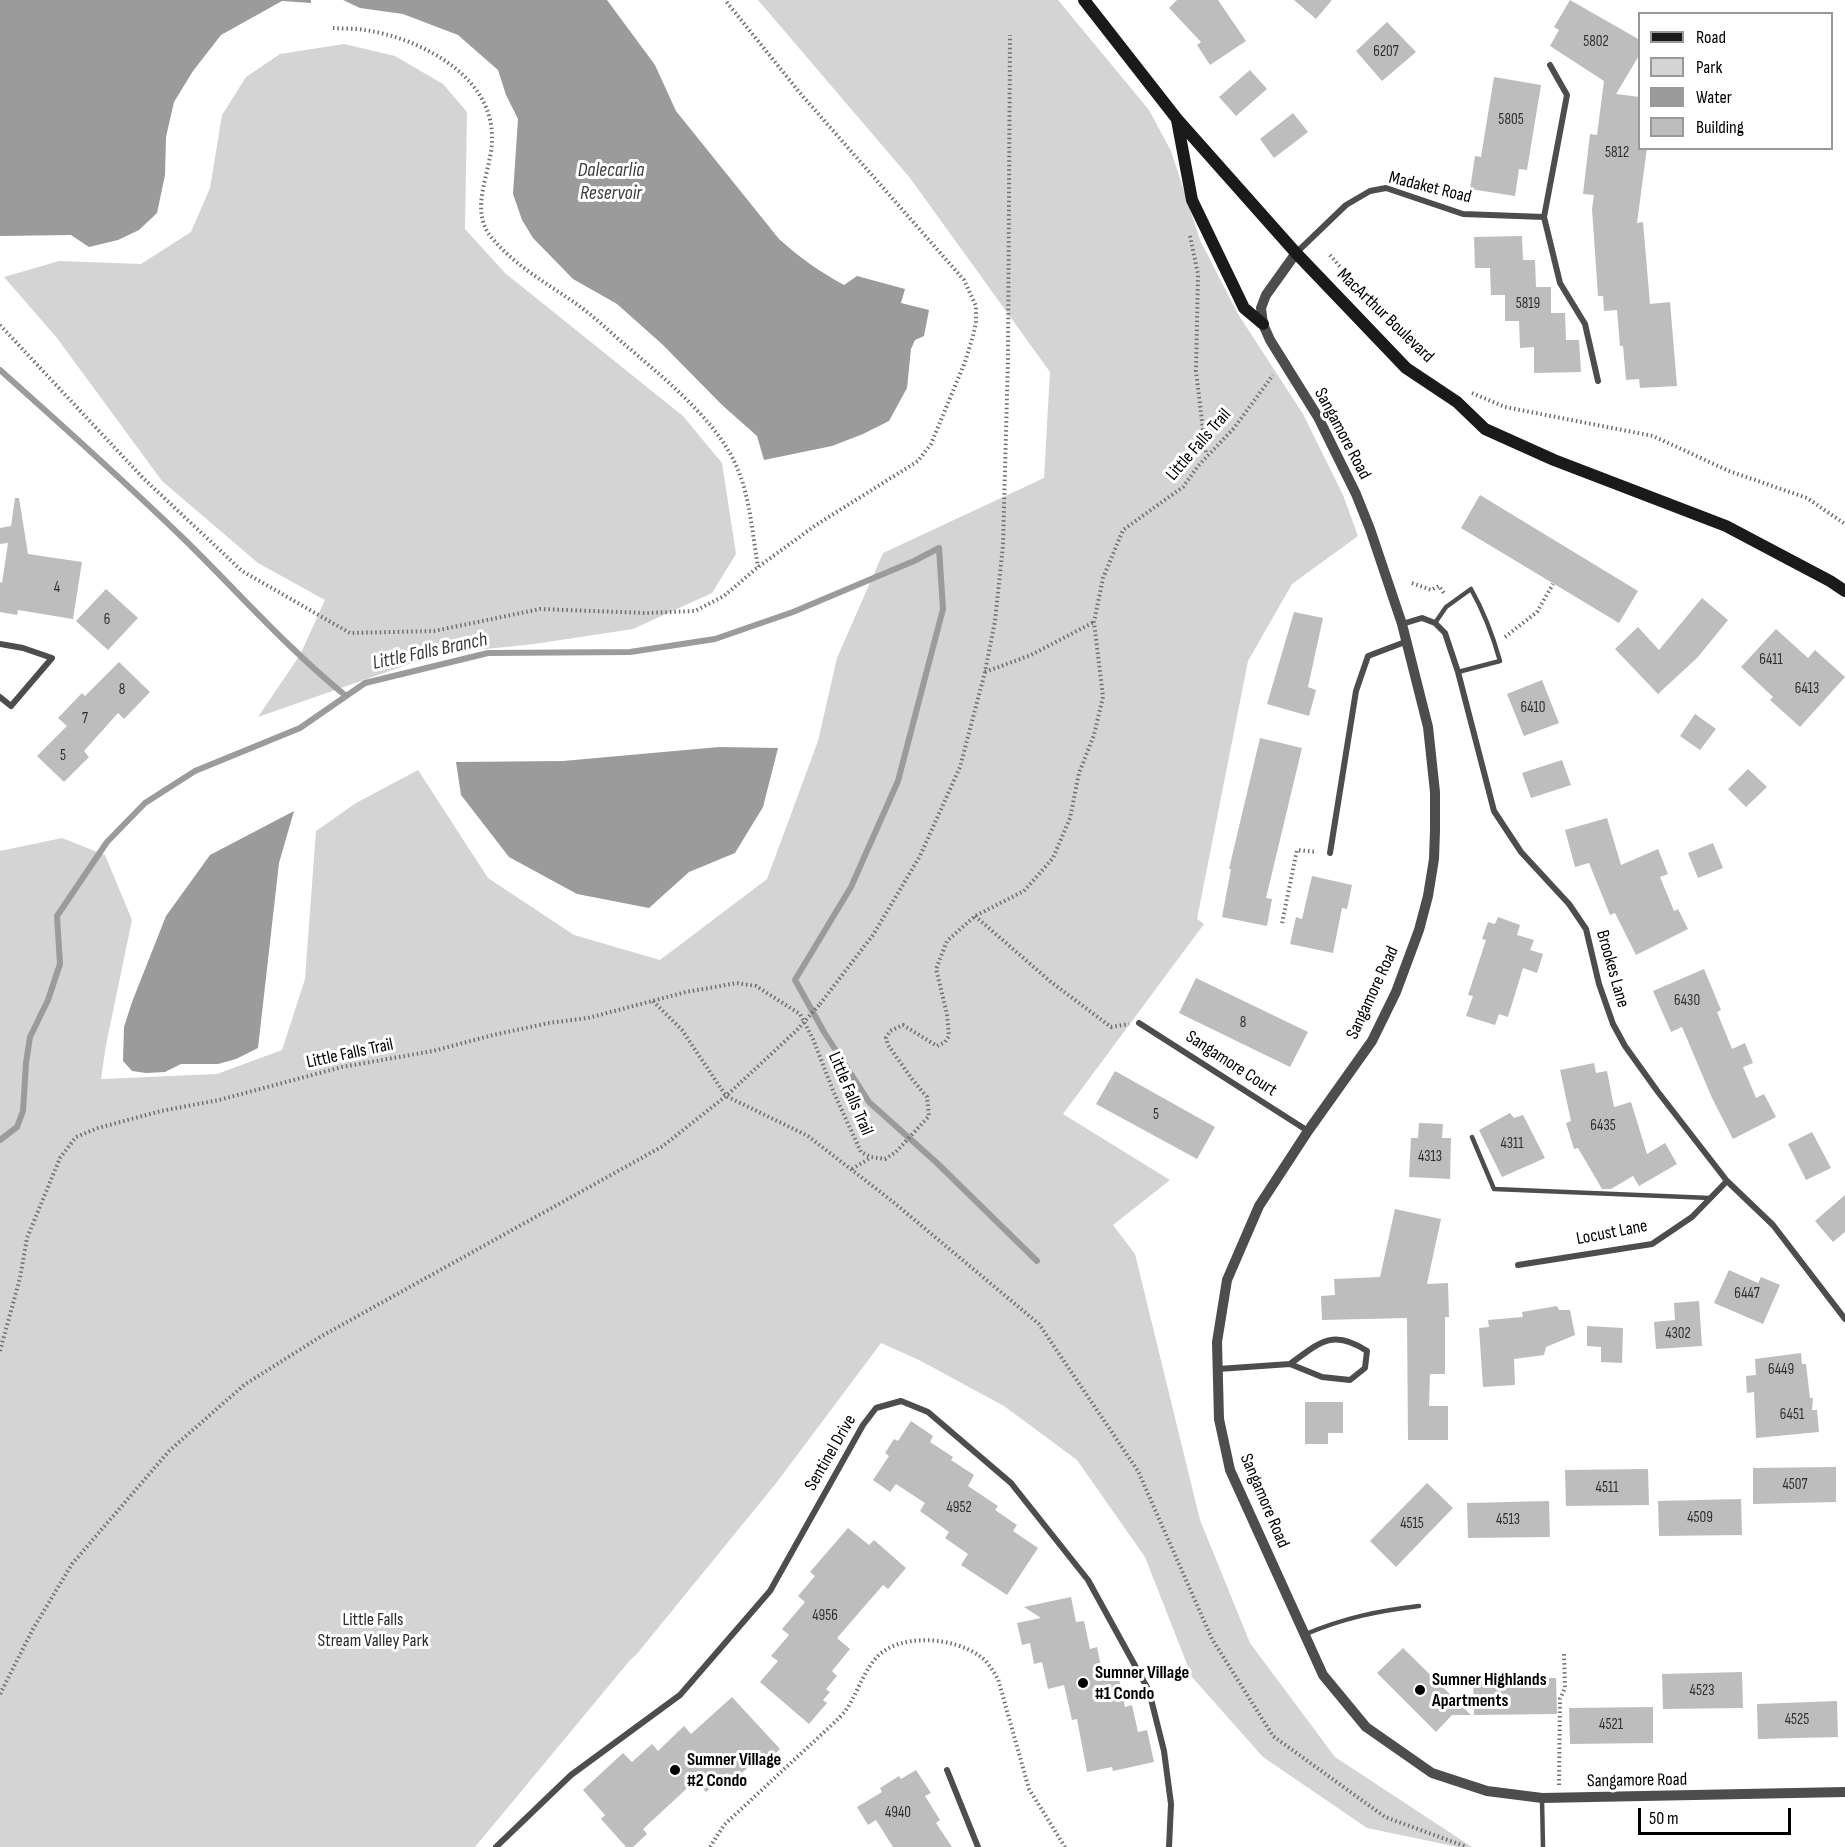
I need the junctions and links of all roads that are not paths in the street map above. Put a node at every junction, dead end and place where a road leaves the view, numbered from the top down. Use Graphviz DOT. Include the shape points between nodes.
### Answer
graph roads {
  1 [pos="1084,0"];
  2 [pos="1550,65"];
  3 [pos="1177,119"];
  4 [pos="1544,217"];
  5 [pos="1296,253"];
  6 [pos="1263,324"];
  7 [pos="1598,381"];
  8 [pos="1845,591"];
  9 [pos="1435,623"];
  10 [pos="1402,624"];
  11 [pos="1405,642"];
  12 [pos="0,644"];
  13 [pos="1458,672"];
  14 [pos="0,697"];
  15 [pos="1330,854"];
  16 [pos="1138,1023"];
  17 [pos="1308,1131"];
  18 [pos="1472,1137"];
  19 [pos="1726,1181"];
  20 [pos="1710,1198"];
  21 [pos="1518,1266"];
  22 [pos="1845,1319"];
  23 [pos="1290,1364"];
  24 [pos="1218,1369"];
  25 [pos="1419,1606"];
  26 [pos="1304,1634"];
  27 [pos="947,1770"];
  28 [pos="1845,1792"];
  29 [pos="1542,1798"];
  30 [pos="496,1847"];
  31 [pos="978,1847"];
  32 [pos="1169,1847"];
  33 [pos="1543,1847"];
  1 -- 3 [label="main road, MacArthur Boulevard"];
  2 -- 4 [label="street" via="1567,95"];
  3 -- 5 [label="main road, MacArthur Boulevard"];
  3 -- 6 [label="main road" via="1192,200 1244,308"];
  4 -- 5 [label="street, Madaket Road" via="1463,214 1386,188 1370,191 1346,205"];
  4 -- 7 [label="street" via="1560,283 1585,324"];
  5 -- 6 [label="street" via="1266,295 1261,308"];
  5 -- 8 [label="main road, MacArthur Boulevard" via="1406,368 1457,402 1485,429 1726,526"];
  6 -- 10 [label="street, Sangamore Road" via="1318,417 1356,494"];
  9 -- 10 [label="street" via="1422,618"];
  9 -- 13 [label="street, Brookes Lane" via="1445,633"];
  9 -- 13 [label="lane" via="1446,607 1471,589 1500,661"];
  10 -- 11 [label="street, Sangamore Road"];
  11 -- 15 [label="street" via="1368,656 1356,691"];
  11 -- 17 [label="street, Sangamore Road" via="1428,727 1433,763 1436,830 1428,896 1409,961 1372,1041"];
  12 -- 14 [label="street" via="52,658 11,706"];
  13 -- 19 [label="street, Brookes Lane" via="1494,811 1521,852 1587,929 1599,984 1625,1046"];
  16 -- 17 [label="street, Sangamore Court"];
  17 -- 24 [label="street, Sangamore Road" via="1259,1206 1227,1280 1217,1342"];
  18 -- 20 [label="lane" via="1494,1189"];
  19 -- 20 [label="street, Locust Lane"];
  19 -- 22 [label="street, Brookes Lane" via="1773,1225"];
  20 -- 21 [label="street, Locust Lane" via="1692,1217 1652,1244"];
  23 -- 23 [label="street" via="1322,1377 1350,1380 1365,1368 1367,1351 1352,1341 1323,1340"];
  23 -- 24 [label="street"];
  24 -- 26 [label="street, Sangamore Road" via="1219,1419 1230,1470"];
  25 -- 26 [label="lane" via="1364,1614"];
  26 -- 29 [label="street, Sangamore Road" via="1323,1675 1366,1727 1432,1773 1487,1791"];
  27 -- 31 [label="street"];
  28 -- 29 [label="street, Sangamore Road"];
  29 -- 33 [label="lane"];
  30 -- 32 [label="street, Sentinel Drive" via="571,1775 680,1695 770,1591 863,1425 876,1408 901,1401 928,1412 1011,1483 1088,1580 1149,1691 1164,1751 1171,1804"];
}
